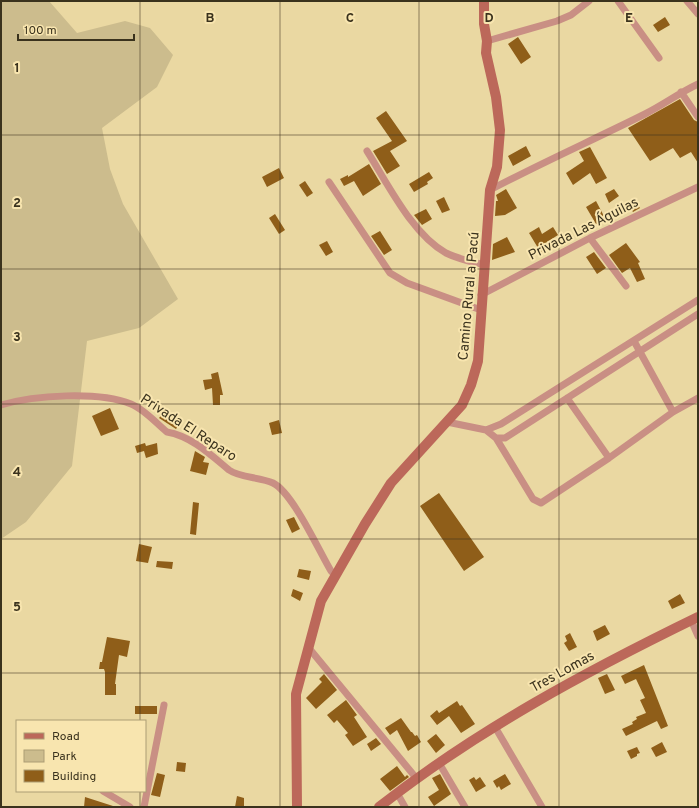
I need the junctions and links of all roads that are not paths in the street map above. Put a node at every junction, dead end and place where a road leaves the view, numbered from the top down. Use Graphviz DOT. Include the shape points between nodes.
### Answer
graph roads {
  1 [pos="484,1"];
  2 [pos="583,1"];
  3 [pos="589,1"];
  4 [pos="618,1"];
  5 [pos="687,1"];
  6 [pos="698,14"];
  7 [pos="571,15"];
  8 [pos="487,41"];
  9 [pos="659,58"];
  10 [pos="698,84"];
  11 [pos="681,92"];
  12 [pos="698,117"];
  13 [pos="367,151"];
  14 [pos="330,182"];
  15 [pos="698,187"];
  16 [pos="490,190"];
  17 [pos="590,238"];
  18 [pos="485,265"];
  19 [pos="626,286"];
  20 [pos="481,295"];
  21 [pos="698,300"];
  22 [pos="481,310"];
  23 [pos="698,314"];
  24 [pos="634,341"];
  25 [pos="640,351"];
  26 [pos="567,398"];
  27 [pos="698,398"];
  28 [pos="1,405"];
  29 [pos="673,412"];
  30 [pos="447,422"];
  31 [pos="486,430"];
  32 [pos="496,438"];
  33 [pos="609,458"];
  34 [pos="336,576"];
  35 [pos="694,619"];
  36 [pos="698,636"];
  37 [pos="308,647"];
  38 [pos="164,705"];
  39 [pos="495,727"];
  40 [pos="442,760"];
  41 [pos="417,779"];
  42 [pos="105,792"];
  43 [pos="397,794"];
  44 [pos="130,807"];
  45 [pos="144,807"];
  46 [pos="297,807"];
  47 [pos="379,807"];
  48 [pos="405,807"];
  49 [pos="465,807"];
  50 [pos="542,807"];
  1 -- 8 [label="street, Camino Rural a Pacú"];
  2 -- 7 [label="street"];
  3 -- 7 [label="street"];
  4 -- 9 [label="street"];
  5 -- 6 [label="street"];
  7 -- 8 [label="street"];
  8 -- 16 [label="street, Camino Rural a Pacú" via="486,53 500,130 497,167"];
  10 -- 11 [label="street"];
  11 -- 12 [label="street"];
  11 -- 16 [label="street" via="647,114 540,163"];
  13 -- 18 [label="street" via="422,234 446,252"];
  14 -- 22 [label="street" via="390,273 407,283"];
  15 -- 17 [label="street, Privada Las Águilas"];
  16 -- 18 [label="street, Camino Rural a Pacú"];
  17 -- 19 [label="street"];
  17 -- 20 [label="street, Privada Las Águilas"];
  18 -- 20 [label="street, Camino Rural a Pacú"];
  20 -- 22 [label="street, Camino Rural a Pacú"];
  21 -- 24 [label="street"];
  22 -- 30 [label="street, Camino Rural a Pacú" via="478,361 471,385 462,405"];
  23 -- 25 [label="street"];
  24 -- 25 [label="street"];
  24 -- 31 [label="street" via="501,424"];
  25 -- 26 [label="street"];
  25 -- 29 [label="street"];
  26 -- 32 [label="street" via="505,438"];
  26 -- 33 [label="street"];
  27 -- 29 [label="street"];
  28 -- 34 [label="street, Privada El Reparo" via="56,396 81,396 132,405 167,432 174,433 203,449 231,471 273,483 281,489 291,501"];
  29 -- 33 [label="street"];
  30 -- 31 [label="street"];
  30 -- 34 [label="street, Camino Rural a Pacú" via="391,483"];
  31 -- 32 [label="street"];
  32 -- 33 [label="street" via="533,499 541,503"];
  34 -- 37 [label="street, Camino Rural a Pacú" via="322,600"];
  35 -- 36 [label="street"];
  35 -- 39 [label="street, Tres Lomas" via="541,698"];
  37 -- 41 [label="street"];
  37 -- 46 [label="street, Camino Rural a Pacú" via="296,694"];
  38 -- 45 [label="street"];
  39 -- 40 [label="street, Tres Lomas"];
  39 -- 50 [label="street"];
  40 -- 41 [label="street, Tres Lomas"];
  40 -- 49 [label="street"];
  41 -- 43 [label="street, Tres Lomas"];
  42 -- 44 [label="street"];
  43 -- 47 [label="street, Tres Lomas"];
  43 -- 48 [label="street"];
}
